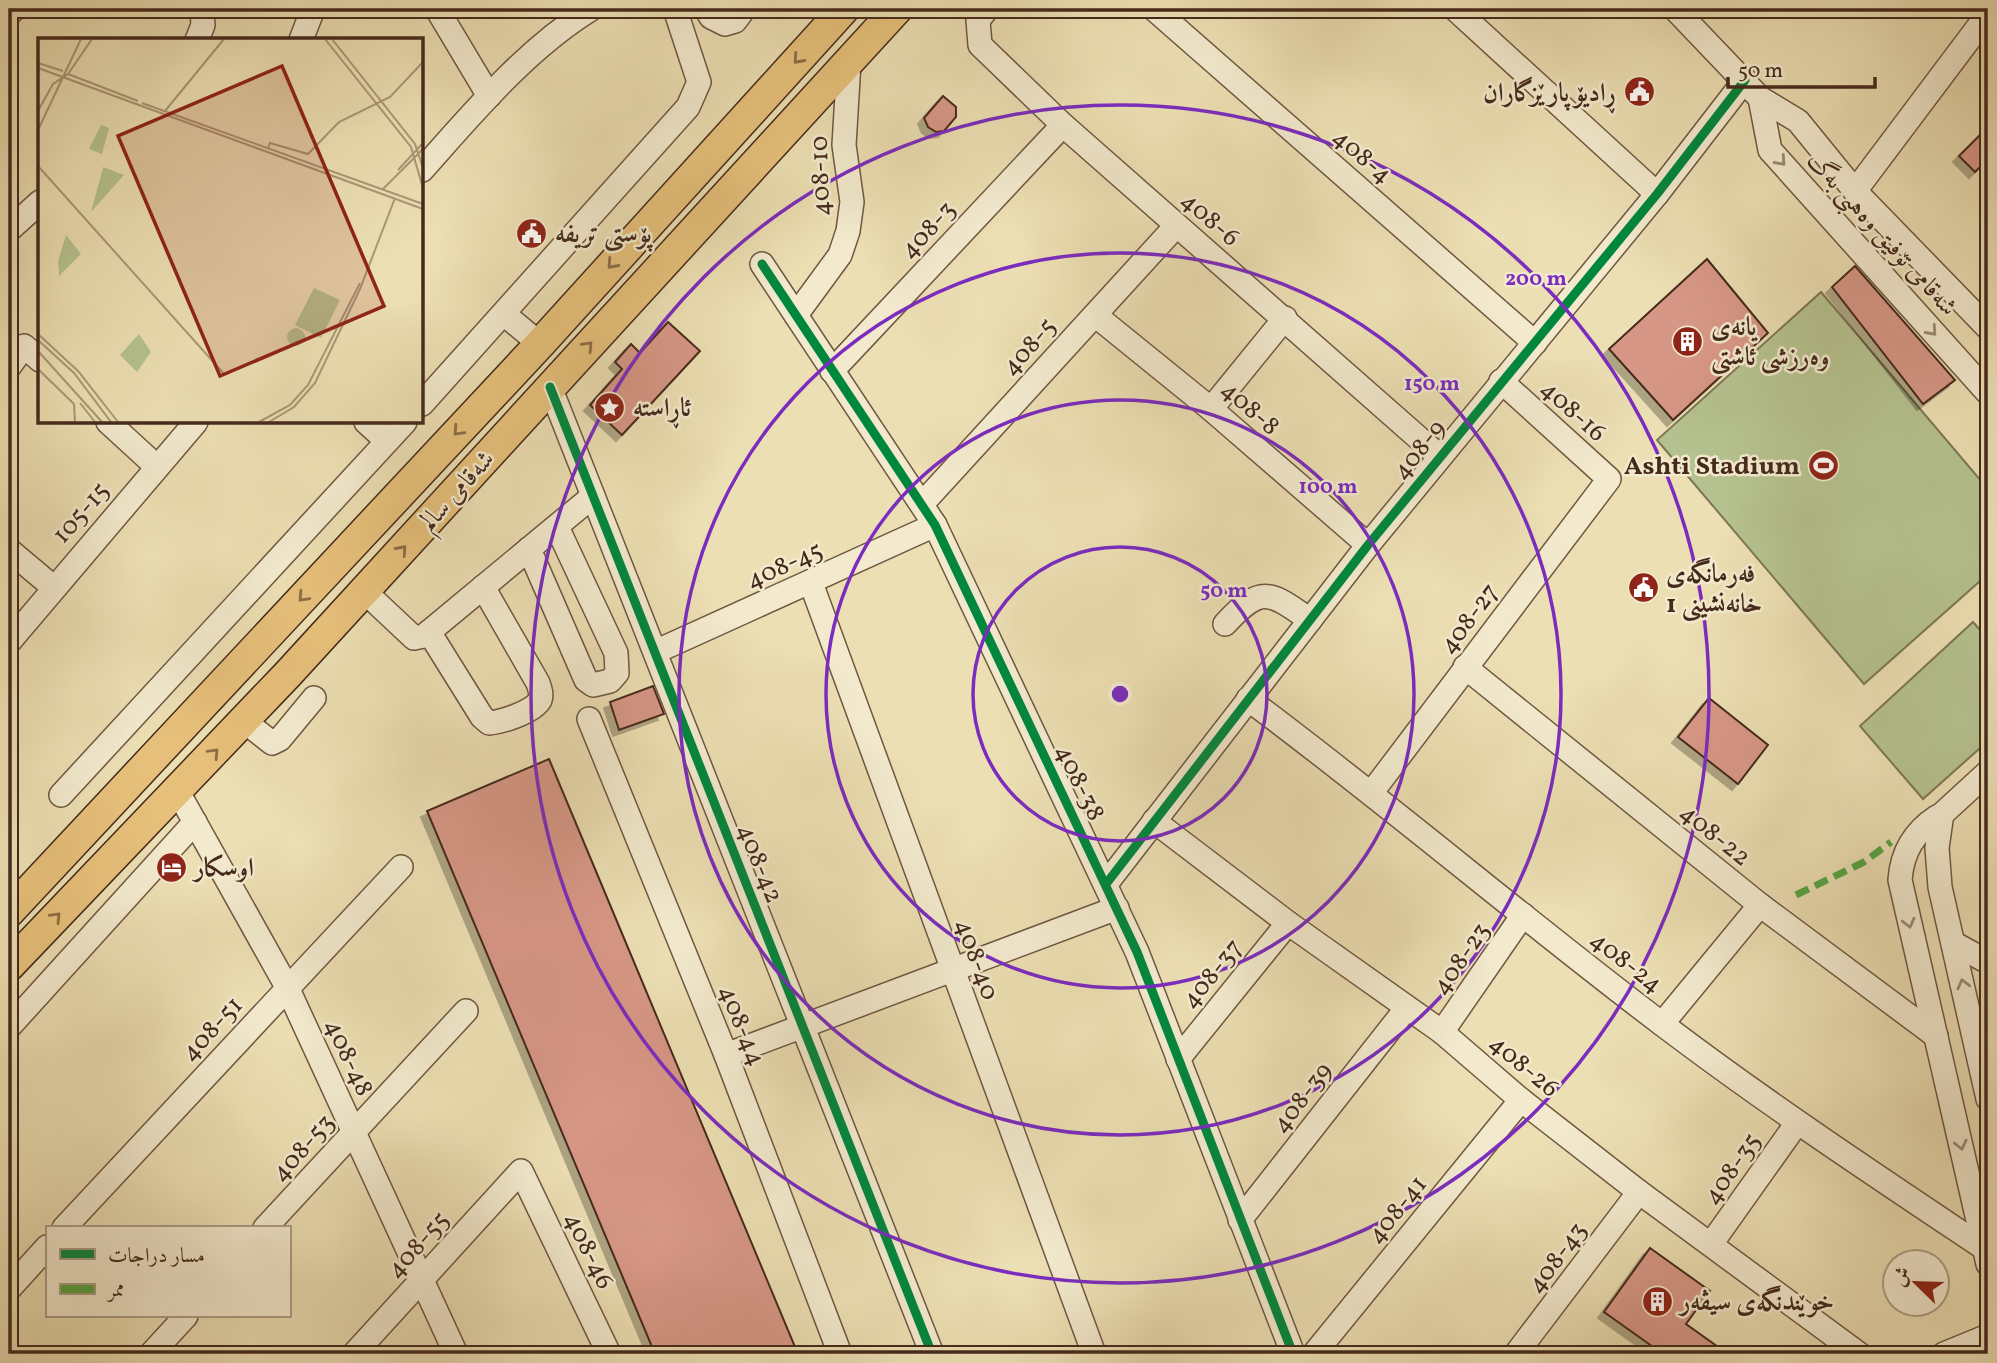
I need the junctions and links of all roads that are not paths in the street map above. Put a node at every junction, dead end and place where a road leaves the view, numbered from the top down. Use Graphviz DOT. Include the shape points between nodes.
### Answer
graph roads {
  1 [pos="14,9"];
  2 [pos="202,9"];
  3 [pos="313,9"];
  4 [pos="437,9"];
  5 [pos="590,9"];
  6 [pos="675,9"];
  7 [pos="706,9"];
  8 [pos="744,9"];
  9 [pos="844,9"];
  10 [pos="897,9"];
  11 [pos="987,9"];
  12 [pos="1154,9"];
  13 [pos="1455,9"];
  14 [pos="1675,9"];
  15 [pos="9,14"];
  16 [pos="1986,22"];
  17 [pos="198,38"];
  18 [pos="302,38"];
  19 [pos="849,62"];
  20 [pos="1752,89"];
  21 [pos="489,96"];
  22 [pos="1063,125"];
  23 [pos="424,168"];
  24 [pos="1855,191"];
  25 [pos="1657,194"];
  26 [pos="38,204"];
  27 [pos="1176,226"];
  28 [pos="9,230"];
  29 [pos="762,264"];
  30 [pos="504,314"];
  31 [pos="1095,314"];
  32 [pos="796,315"];
  33 [pos="1285,318"];
  34 [pos="1988,328"];
  35 [pos="1535,343"];
  36 [pos="540,344"];
  37 [pos="28,347"];
  38 [pos="9,367"];
  39 [pos="832,371"];
  40 [pos="1501,381"];
  41 [pos="550,387"];
  42 [pos="1988,393"];
  43 [pos="424,402"];
  44 [pos="1211,409"];
  45 [pos="110,424"];
  46 [pos="194,424"];
  47 [pos="368,424"];
  48 [pos="403,424"];
  49 [pos="387,441"];
  50 [pos="1439,456"];
  51 [pos="156,466"];
  52 [pos="1609,480"];
  53 [pos="593,496"];
  54 [pos="922,504"];
  55 [pos="935,525"];
  56 [pos="556,527"];
  57 [pos="1368,544"];
  58 [pos="529,549"];
  59 [pos="9,551"];
  60 [pos="811,583"];
  61 [pos="52,587"];
  62 [pos="483,587"];
  63 [pos="363,591"];
  64 [pos="1310,620"];
  65 [pos="1224,624"];
  66 [pos="429,632"];
  67 [pos="9,642"];
  68 [pos="655,652"];
  69 [pos="1465,667"];
  70 [pos="314,698"];
  71 [pos="1248,699"];
  72 [pos="589,719"];
  73 [pos="244,721"];
  74 [pos="1988,772"];
  75 [pos="178,792"];
  76 [pos="1372,792"];
  77 [pos="61,795"];
  78 [pos="1939,817"];
  79 [pos="1154,821"];
  80 [pos="195,822"];
  81 [pos="401,867"];
  82 [pos="1900,880"];
  83 [pos="1106,884"];
  84 [pos="1940,887"];
  85 [pos="1760,905"];
  86 [pos="1117,908"];
  87 [pos="9,912"];
  88 [pos="1523,915"];
  89 [pos="1288,923"];
  90 [pos="1953,943"];
  91 [pos="1988,962"];
  92 [pos="9,966"];
  93 [pos="952,970"];
  94 [pos="287,987"];
  95 [pos="1406,1009"];
  96 [pos="466,1012"];
  97 [pos="1662,1024"];
  98 [pos="9,1027"];
  99 [pos="803,1028"];
  100 [pos="1442,1032"];
  101 [pos="1936,1036"];
  102 [pos="1984,1049"];
  103 [pos="726,1055"];
  104 [pos="1178,1059"];
  105 [pos="1988,1099"];
  106 [pos="1521,1100"];
  107 [pos="1797,1123"];
  108 [pos="353,1131"];
  109 [pos="521,1171"];
  110 [pos="1639,1192"];
  111 [pos="1240,1220"];
  112 [pos="66,1226"];
  113 [pos="267,1226"];
  114 [pos="1711,1244"];
  115 [pos="46,1248"];
  116 [pos="1986,1256"];
  117 [pos="422,1280"];
  118 [pos="9,1289"];
  119 [pos="184,1318"];
  120 [pos="1988,1336"];
  121 [pos="151,1354"];
  122 [pos="354,1354"];
  123 [pos="456,1354"];
  124 [pos="609,1354"];
  125 [pos="840,1354"];
  126 [pos="932,1354"];
  127 [pos="1094,1354"];
  128 [pos="1293,1354"];
  129 [pos="1314,1354"];
  130 [pos="1516,1354"];
  131 [pos="1859,1354"];
  132 [pos="1944,1354"];
  1 -- 15 [label="street"];
  2 -- 17 [label="street"];
  3 -- 18 [label="street"];
  4 -- 21 [label="street"];
  5 -- 21 [label="street" via="566,24"];
  6 -- 30 [label="street" via="699,82 688,107"];
  7 -- 8 [label="street" via="725,24 735,21"];
  9 -- 36 [label="main road, شەقامی سالم, one-way"];
  10 -- 19 [label="main road, شەقامی سالم"];
  11 -- 22 [label="street, 408-6" via="978,20 979,45"];
  12 -- 35 [label="street, 408-4"];
  13 -- 25 [label="street"];
  14 -- 20 [label="street, شەقامی تۆفیق وەهبی بەگ"];
  16 -- 24 [label="street"];
  19 -- 32 [label="street, 408-10" via="844,145 852,202 848,231 840,255"];
  41 -- 19 [label="main road, شەقامی سالم, one-way"];
  20 -- 24 [label="street, شەقامی تۆفیق وەهبی بەگ" via="1798,121"];
  20 -- 25 [label="street, 408-9"];
  20 -- 42 [label="street, شەقامی تۆفیق وەهبی بەگ, one-way" via="1770,150"];
  21 -- 23 [label="street"];
  22 -- 27 [label="street, 408-6"];
  22 -- 39 [label="street, 408-3"];
  24 -- 34 [label="street, شەقامی تۆفیق وەهبی بەگ"];
  25 -- 35 [label="street, 408-9"];
  26 -- 28 [label="street"];
  27 -- 31 [label="street, 408-5"];
  27 -- 33 [label="street, 408-6"];
  29 -- 32 [label="street, 408-38"];
  30 -- 36 [label="street"];
  30 -- 43 [label="street"];
  31 -- 44 [label="street, 408-8"];
  31 -- 54 [label="street, 408-5"];
  32 -- 39 [label="street, 408-38"];
  33 -- 44 [label="street"];
  33 -- 50 [label="street, 408-6"];
  35 -- 40 [label="street, 408-9"];
  36 -- 87 [label="main road, شەقامی سالم, one-way"];
  37 -- 38 [label="street"];
  39 -- 54 [label="street, 408-38"];
  40 -- 50 [label="street, 408-9"];
  40 -- 52 [label="street, 408-16"];
  41 -- 53 [label="street, 408-42"];
  63 -- 41 [label="main road, شەقامی سالم, one-way"];
  44 -- 57 [label="street, 408-8"];
  45 -- 51 [label="street"];
  46 -- 51 [label="street, 105-15"];
  47 -- 49 [label="street"];
  48 -- 49 [label="street"];
  49 -- 77 [label="street"];
  50 -- 57 [label="street, 408-9"];
  51 -- 61 [label="street, 105-15"];
  52 -- 69 [label="street, 408-27"];
  53 -- 56 [label="street"];
  53 -- 68 [label="street, 408-42"];
  54 -- 55 [label="street, 408-38"];
  55 -- 60 [label="street, 408-45"];
  55 -- 83 [label="street, 408-38"];
  56 -- 58 [label="street"];
  56 -- 58 [label="street" via="616,653 617,673 610,681 593,685 586,680"];
  57 -- 64 [label="street, 408-9"];
  58 -- 62 [label="street"];
  59 -- 61 [label="street"];
  60 -- 68 [label="street, 408-45"];
  60 -- 93 [label="street, 408-40"];
  61 -- 67 [label="street, 105-15"];
  62 -- 66 [label="street"];
  62 -- 66 [label="street" via="538,683 538,703 489,723"];
  63 -- 66 [label="street" via="414,638"];
  63 -- 73 [label="main road, شەقامی سالم"];
  64 -- 65 [label="street" via="1267,594 1246,601"];
  64 -- 71 [label="street, 408-9"];
  68 -- 99 [label="street, 408-42"];
  69 -- 76 [label="street, 408-27"];
  69 -- 85 [label="street, 408-22"];
  70 -- 73 [label="street" via="272,743"];
  71 -- 76 [label="street, 408-24"];
  71 -- 79 [label="street, 408-9"];
  72 -- 103 [label="street, 408-44"];
  75 -- 73 [label="main road, شەقامی سالم, one-way"];
  74 -- 78 [label="street"];
  75 -- 80 [label="street, 408-48"];
  92 -- 75 [label="main road, شەقامی سالم, one-way"];
  76 -- 88 [label="street, 408-24"];
  78 -- 82 [label="street" via="1923,828 1905,851"];
  78 -- 84 [label="street"];
  79 -- 83 [label="street, 408-9"];
  79 -- 89 [label="street, 408-26"];
  80 -- 94 [label="street, 408-48"];
  80 -- 98 [label="street"];
  81 -- 94 [label="street, 408-51"];
  82 -- 84 [label="street" via="1917,877"];
  82 -- 101 [label="street, one-way"];
  83 -- 86 [label="street, 408-38"];
  84 -- 90 [label="street"];
  85 -- 97 [label="street"];
  85 -- 101 [label="street, 408-22"];
  86 -- 93 [label="street"];
  86 -- 104 [label="street, 408-38"];
  88 -- 97 [label="street, 408-24"];
  88 -- 100 [label="street, 408-23"];
  89 -- 95 [label="street, 408-26"];
  89 -- 104 [label="street, 408-37"];
  90 -- 91 [label="street"];
  102 -- 90 [label="street, one-way"];
  93 -- 99 [label="street"];
  93 -- 127 [label="street, 408-40"];
  94 -- 108 [label="street, 408-48"];
  94 -- 112 [label="street, 408-51"];
  95 -- 100 [label="street, 408-26"];
  95 -- 111 [label="street, 408-39"];
  96 -- 108 [label="street, 408-53"];
  97 -- 107 [label="street, 408-24"];
  99 -- 103 [label="street"];
  99 -- 126 [label="street, 408-42"];
  100 -- 106 [label="street, 408-26"];
  101 -- 116 [label="street, one-way"];
  102 -- 105 [label="street"];
  103 -- 125 [label="street, 408-44"];
  104 -- 111 [label="street, 408-38"];
  106 -- 110 [label="street, 408-26"];
  106 -- 129 [label="street, 408-41"];
  107 -- 114 [label="street, 408-35"];
  107 -- 116 [label="street, 408-24"];
  108 -- 113 [label="street, 408-53"];
  108 -- 117 [label="street, 408-48"];
  109 -- 117 [label="street, 408-55"];
  109 -- 124 [label="street, 408-46"];
  110 -- 114 [label="street, 408-26"];
  110 -- 130 [label="street, 408-43"];
  111 -- 128 [label="street, 408-38"];
  114 -- 131 [label="street, 408-26"];
  115 -- 118 [label="street"];
  117 -- 122 [label="street, 408-55"];
  117 -- 123 [label="street, 408-48"];
  119 -- 121 [label="street"];
  120 -- 132 [label="street"];
}
